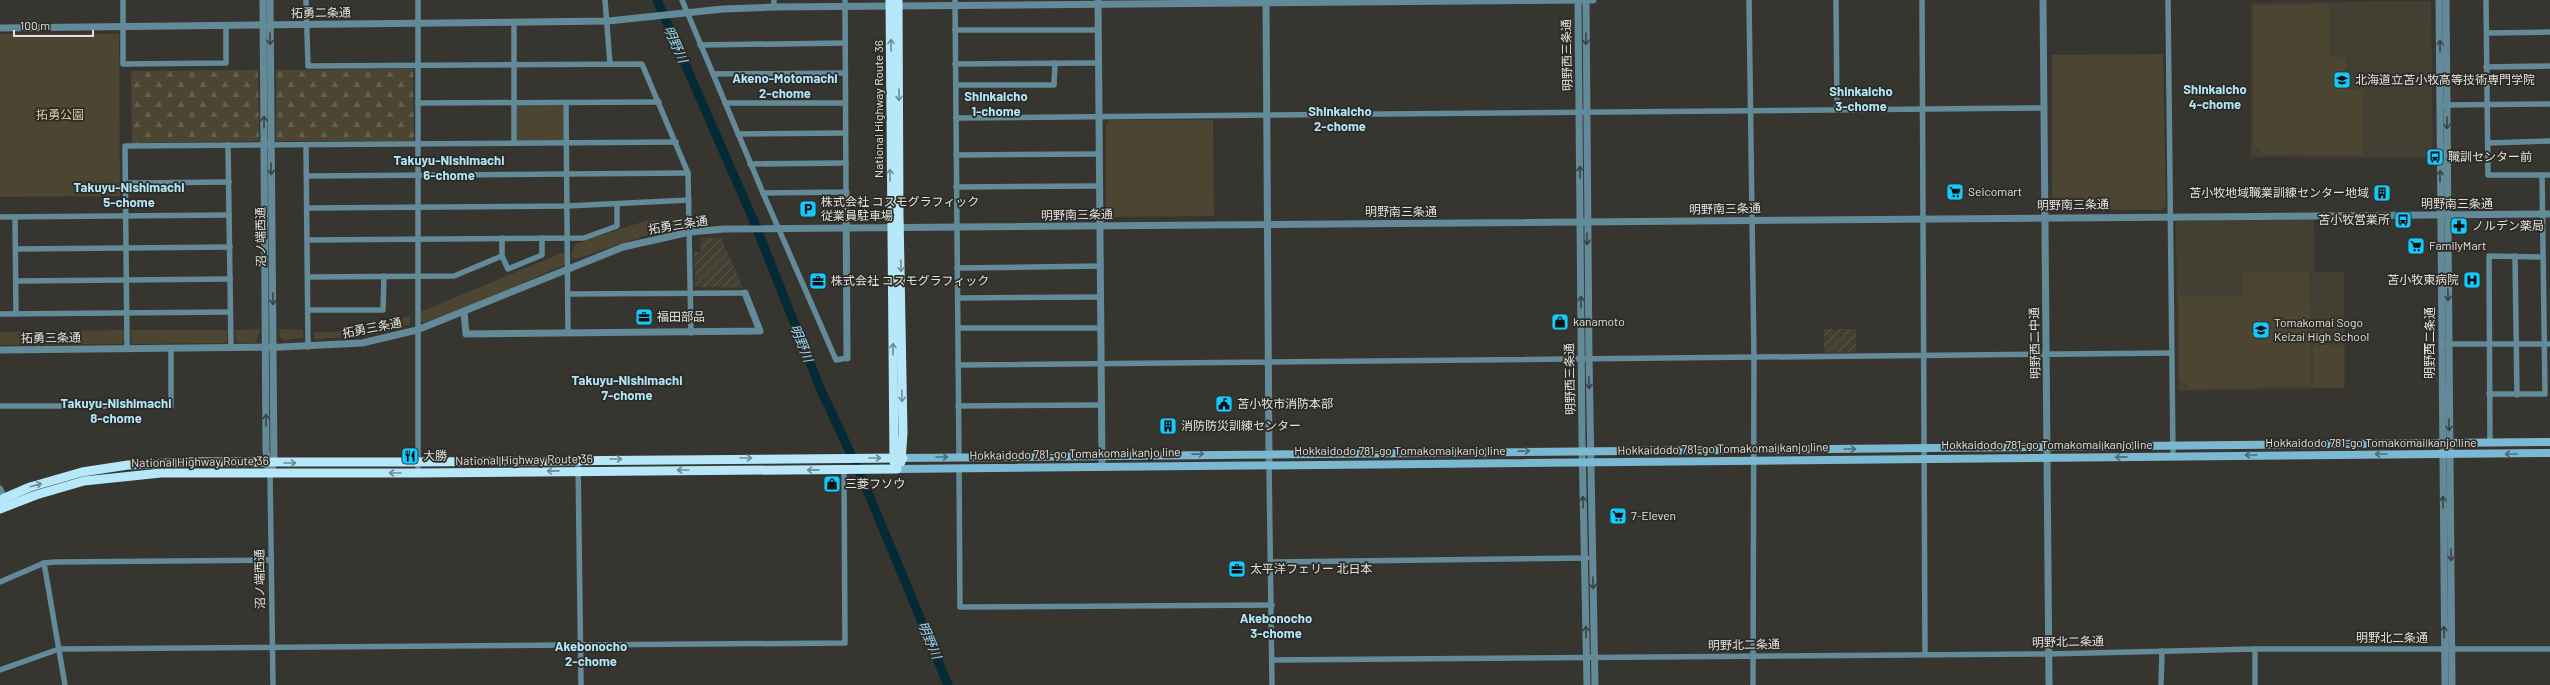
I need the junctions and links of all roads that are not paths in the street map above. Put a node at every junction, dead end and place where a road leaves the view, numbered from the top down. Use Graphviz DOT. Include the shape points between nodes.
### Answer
graph roads {
  1 [pos="123,0"];
  2 [pos="263,0"];
  3 [pos="270,0"];
  4 [pos="306,0"];
  5 [pos="418,0"];
  6 [pos="605,0"];
  7 [pos="682,0"];
  8 [pos="1578,0"];
  9 [pos="1586,0"];
  10 [pos="1594,0"];
  11 [pos="1749,0"];
  12 [pos="1836,0"];
  13 [pos="1922,0"];
  14 [pos="2043,0"];
  15 [pos="2168,0"];
  16 [pos="2439,0"];
  17 [pos="2446,0"];
  18 [pos="2486,0"];
  19 [pos="1098,2"];
  20 [pos="1266,2"];
  21 [pos="845,3"];
  22 [pos="894,3"];
  23 [pos="955,3"];
  24 [pos="774,4"];
  25 [pos="684,13"];
  26 [pos="608,20"];
  27 [pos="514,22"];
  28 [pos="418,23"];
  29 [pos="307,24"];
  30 [pos="267,25"];
  31 [pos="124,26"];
  32 [pos="226,26"];
  33 [pos="0,28"];
  34 [pos="955,30"];
  35 [pos="1097,30"];
  36 [pos="2550,32"];
  37 [pos="2487,33"];
  38 [pos="845,43"];
  39 [pos="700,45"];
  40 [pos="1054,63"];
  41 [pos="1097,63"];
  42 [pos="610,64"];
  43 [pos="955,64"];
  44 [pos="419,65"];
  45 [pos="514,65"];
  46 [pos="2550,66"];
  47 [pos="2486,67"];
  48 [pos="844,73"];
  49 [pos="713,74"];
  50 [pos="956,85"];
  51 [pos="659,102"];
  52 [pos="418,103"];
  53 [pos="566,103"];
  54 [pos="725,103"];
  55 [pos="845,103"];
  56 [pos="514,104"];
  57 [pos="2487,104"];
  58 [pos="2550,104"];
  59 [pos="2444,105"];
  60 [pos="2044,108"];
  61 [pos="1837,109"];
  62 [pos="1923,109"];
  63 [pos="1751,110"];
  64 [pos="1579,112"];
  65 [pos="1587,112"];
  66 [pos="1267,114"];
  67 [pos="1098,116"];
  68 [pos="956,118"];
  69 [pos="845,133"];
  70 [pos="738,134"];
  71 [pos="2550,141"];
  72 [pos="676,142"];
  73 [pos="418,143"];
  74 [pos="566,143"];
  75 [pos="2488,143"];
  76 [pos="514,144"];
  77 [pos="228,145"];
  78 [pos="267,145"];
  79 [pos="306,145"];
  80 [pos="1098,154"];
  81 [pos="956,155"];
  82 [pos="846,163"];
  83 [pos="750,164"];
  84 [pos="688,173"];
  85 [pos="567,174"];
  86 [pos="2542,175"];
  87 [pos="2550,175"];
  88 [pos="307,176"];
  89 [pos="418,176"];
  90 [pos="229,182"];
  91 [pos="126,183"];
  92 [pos="1099,186"];
  93 [pos="956,187"];
  94 [pos="846,192"];
  95 [pos="762,193"];
  96 [pos="689,200"];
  97 [pos="617,204"];
  98 [pos="567,206"];
  99 [pos="418,207"];
  100 [pos="308,208"];
  101 [pos="2542,214"];
  102 [pos="2550,214"];
  103 [pos="229,215"];
  104 [pos="2444,215"];
  105 [pos="126,216"];
  106 [pos="2170,216"];
  107 [pos="0,217"];
  108 [pos="15,217"];
  109 [pos="2044,217"];
  110 [pos="1925,218"];
  111 [pos="1752,219"];
  112 [pos="1584,221"];
  113 [pos="1270,224"];
  114 [pos="1099,226"];
  115 [pos="957,227"];
  116 [pos="780,228"];
  117 [pos="847,228"];
  118 [pos="896,228"];
  119 [pos="690,232"];
  120 [pos="502,238"];
  121 [pos="542,238"];
  122 [pos="568,238"];
  123 [pos="418,239"];
  124 [pos="308,240"];
  125 [pos="230,247"];
  126 [pos="126,248"];
  127 [pos="16,249"];
  128 [pos="502,256"];
  129 [pos="2515,256"];
  130 [pos="2543,257"];
  131 [pos="1100,266"];
  132 [pos="568,267"];
  133 [pos="957,268"];
  134 [pos="384,276"];
  135 [pos="417,276"];
  136 [pos="308,277"];
  137 [pos="230,279"];
  138 [pos="16,280"];
  139 [pos="127,280"];
  140 [pos="745,293"];
  141 [pos="568,294"];
  142 [pos="691,294"];
  143 [pos="1100,297"];
  144 [pos="958,298"];
  145 [pos="308,310"];
  146 [pos="230,312"];
  147 [pos="464,312"];
  148 [pos="126,313"];
  149 [pos="0,314"];
  150 [pos="16,314"];
  151 [pos="958,328"];
  152 [pos="1100,328"];
  153 [pos="417,330"];
  154 [pos="691,332"];
  155 [pos="568,333"];
  156 [pos="2489,343"];
  157 [pos="2515,343"];
  158 [pos="2441,344"];
  159 [pos="2449,344"];
  160 [pos="2547,344"];
  161 [pos="308,347"];
  162 [pos="127,348"];
  163 [pos="171,348"];
  164 [pos="231,348"];
  165 [pos="270,348"];
  166 [pos="0,350"];
  167 [pos="2172,354"];
  168 [pos="1926,355"];
  169 [pos="2047,355"];
  170 [pos="847,358"];
  171 [pos="1581,358"];
  172 [pos="1589,358"];
  173 [pos="1754,358"];
  174 [pos="1270,362"];
  175 [pos="1101,364"];
  176 [pos="958,365"];
  177 [pos="2489,394"];
  178 [pos="2517,395"];
  179 [pos="1101,405"];
  180 [pos="0,406"];
  181 [pos="958,406"];
  182 [pos="2446,442"];
  183 [pos="2550,442"];
  184 [pos="2490,443"];
  185 [pos="2173,446"];
  186 [pos="2046,447"];
  187 [pos="1926,448"];
  188 [pos="1754,449"];
  189 [pos="1582,451"];
  190 [pos="1591,451"];
  191 [pos="2550,453"];
  192 [pos="1269,454"];
  193 [pos="2446,454"];
  194 [pos="1101,455"];
  195 [pos="2173,456"];
  196 [pos="959,457"];
  197 [pos="893,458"];
  198 [pos="903,458"];
  199 [pos="1925,458"];
  200 [pos="2047,458"];
  201 [pos="578,459"];
  202 [pos="1752,460"];
  203 [pos="417,462"];
  204 [pos="1587,462"];
  205 [pos="270,463"];
  206 [pos="1270,464"];
  207 [pos="1102,466"];
  208 [pos="959,468"];
  209 [pos="848,469"];
  210 [pos="897,469"];
  211 [pos="578,471"];
  212 [pos="270,473"];
  213 [pos="418,473"];
  214 [pos="0,488"];
  215 [pos="2,499"];
  216 [pos="0,510"];
  217 [pos="1584,558"];
  218 [pos="1593,558"];
  219 [pos="271,560"];
  220 [pos="1272,562"];
  221 [pos="44,564"];
  222 [pos="0,582"];
  223 [pos="1272,605"];
  224 [pos="581,645"];
  225 [pos="272,646"];
  226 [pos="2448,648"];
  227 [pos="59,649"];
  228 [pos="2254,649"];
  229 [pos="2550,649"];
  230 [pos="2162,652"];
  231 [pos="1926,654"];
  232 [pos="2048,654"];
  233 [pos="1752,656"];
  234 [pos="1587,657"];
  235 [pos="1595,657"];
  236 [pos="1272,660"];
  237 [pos="0,670"];
  238 [pos="65,685"];
  239 [pos="273,685"];
  240 [pos="581,685"];
  241 [pos="1272,685"];
  242 [pos="1587,685"];
  243 [pos="1595,685"];
  244 [pos="1752,685"];
  245 [pos="2049,685"];
  246 [pos="2162,685"];
  247 [pos="2255,685"];
  248 [pos="2445,685"];
  249 [pos="2452,685"];
  1 -- 31 [label="street"];
  2 -- 30 [label="street, 沼ノ端西通"];
  3 -- 30 [label="street, 沼ノ端西通"];
  4 -- 29 [label="street"];
  5 -- 28 [label="street"];
  6 -- 26 [label="street"];
  7 -- 25 [label="street"];
  8 -- 9 [label="street"];
  8 -- 20 [label="street"];
  8 -- 64 [label="street, 明野西三条通"];
  9 -- 10 [label="street"];
  9 -- 65 [label="street, 明野西三条通, one-way"];
  11 -- 63 [label="street"];
  12 -- 61 [label="street"];
  13 -- 62 [label="street"];
  14 -- 60 [label="street, 明野西二中通"];
  15 -- 106 [label="street"];
  59 -- 16 [label="street, 明野西二条通, one-way"];
  17 -- 59 [label="street, 明野西二条通"];
  18 -- 37 [label="street"];
  19 -- 20 [label="street"];
  19 -- 23 [label="street"];
  19 -- 35 [label="street"];
  20 -- 66 [label="street"];
  21 -- 22 [label="street"];
  21 -- 24 [label="street"];
  21 -- 38 [label="street"];
  22 -- 23 [label="street"];
  22 -- 118 [label="highway, National Highway Route 36"];
  23 -- 34 [label="street"];
  24 -- 25 [label="street"];
  25 -- 26 [label="street, 拓勇二条通"];
  25 -- 39 [label="street"];
  26 -- 27 [label="street, 拓勇二条通"];
  26 -- 42 [label="street"];
  27 -- 28 [label="street, 拓勇二条通"];
  27 -- 45 [label="street"];
  28 -- 29 [label="street, 拓勇二条通"];
  28 -- 44 [label="street"];
  29 -- 30 [label="street, 拓勇二条通"];
  29 -- 44 [label="street" via="308,66"];
  30 -- 32 [label="street, 拓勇二条通"];
  30 -- 78 [label="street, 沼ノ端西通"];
  31 -- 32 [label="street, 拓勇二条通"];
  31 -- 32 [label="street" via="124,64 226,63"];
  31 -- 33 [label="street, 拓勇二条通"];
  34 -- 35 [label="street"];
  34 -- 43 [label="street"];
  35 -- 41 [label="street"];
  36 -- 37 [label="street"];
  37 -- 47 [label="street"];
  38 -- 39 [label="street"];
  38 -- 48 [label="street"];
  39 -- 49 [label="street"];
  40 -- 41 [label="street"];
  40 -- 43 [label="street"];
  40 -- 50 [label="street" via="1054,84"];
  41 -- 67 [label="street"];
  42 -- 45 [label="street"];
  42 -- 51 [label="street" via="642,64"];
  43 -- 50 [label="street"];
  44 -- 45 [label="street"];
  44 -- 52 [label="street"];
  45 -- 56 [label="street"];
  46 -- 47 [label="street"];
  47 -- 57 [label="street"];
  48 -- 49 [label="street"];
  48 -- 55 [label="street"];
  49 -- 54 [label="street"];
  50 -- 68 [label="street"];
  51 -- 53 [label="street"];
  51 -- 72 [label="street"];
  52 -- 56 [label="street"];
  52 -- 73 [label="street"];
  53 -- 56 [label="street"];
  53 -- 74 [label="street"];
  54 -- 55 [label="street"];
  54 -- 70 [label="street"];
  55 -- 69 [label="street"];
  56 -- 76 [label="street"];
  57 -- 58 [label="street"];
  57 -- 59 [label="street"];
  57 -- 75 [label="street"];
  59 -- 104 [label="street, 明野西二条通"];
  60 -- 62 [label="street"];
  60 -- 109 [label="street, 明野西二中通"];
  61 -- 62 [label="street"];
  61 -- 63 [label="street"];
  62 -- 110 [label="street"];
  63 -- 65 [label="street"];
  63 -- 111 [label="street"];
  64 -- 65 [label="street"];
  64 -- 66 [label="street"];
  112 -- 64 [label="street, 明野西三条通, one-way"];
  65 -- 112 [label="street, 明野西三条通"];
  66 -- 67 [label="street"];
  66 -- 113 [label="street"];
  67 -- 68 [label="street"];
  67 -- 80 [label="street"];
  68 -- 81 [label="street"];
  69 -- 70 [label="street"];
  69 -- 82 [label="street"];
  70 -- 83 [label="street"];
  71 -- 75 [label="street"];
  72 -- 74 [label="street"];
  72 -- 84 [label="street"];
  73 -- 76 [label="street"];
  73 -- 79 [label="street"];
  73 -- 89 [label="street"];
  74 -- 76 [label="street"];
  74 -- 85 [label="street"];
  75 -- 86 [label="street" via="2488,175"];
  77 -- 78 [label="street"];
  77 -- 90 [label="street"];
  77 -- 91 [label="street" via="125,146"];
  78 -- 79 [label="street"];
  78 -- 165 [label="street, 沼ノ端西通"];
  79 -- 88 [label="street"];
  80 -- 81 [label="street"];
  80 -- 92 [label="street"];
  81 -- 93 [label="street"];
  82 -- 83 [label="street"];
  82 -- 94 [label="street"];
  83 -- 95 [label="street"];
  84 -- 85 [label="street"];
  84 -- 96 [label="street"];
  85 -- 89 [label="street"];
  85 -- 98 [label="street"];
  86 -- 87 [label="street"];
  86 -- 101 [label="street"];
  88 -- 89 [label="street"];
  88 -- 100 [label="street"];
  89 -- 99 [label="street"];
  90 -- 91 [label="street"];
  90 -- 103 [label="street"];
  91 -- 105 [label="street"];
  92 -- 93 [label="street"];
  92 -- 114 [label="street"];
  93 -- 115 [label="street"];
  94 -- 95 [label="street"];
  94 -- 117 [label="street"];
  95 -- 116 [label="street"];
  96 -- 97 [label="street"];
  96 -- 119 [label="street"];
  97 -- 98 [label="street"];
  97 -- 122 [label="street" via="617,226 584,238"];
  98 -- 99 [label="street"];
  98 -- 122 [label="street"];
  99 -- 100 [label="street"];
  99 -- 123 [label="street"];
  100 -- 124 [label="street"];
  101 -- 102 [label="street, 明野南三条通"];
  101 -- 104 [label="street, 明野南三条通"];
  101 -- 130 [label="street"];
  103 -- 105 [label="street"];
  103 -- 125 [label="street"];
  104 -- 106 [label="street, 明野南三条通"];
  104 -- 158 [label="street, 明野西二条通"];
  104 -- 159 [label="street, 明野西二条通, one-way"];
  105 -- 108 [label="street"];
  105 -- 126 [label="street"];
  106 -- 109 [label="street, 明野南三条通"];
  106 -- 167 [label="street"];
  107 -- 108 [label="street"];
  108 -- 127 [label="street"];
  109 -- 110 [label="street, 明野南三条通"];
  109 -- 169 [label="street, 明野西二中通"];
  110 -- 111 [label="street, 明野南三条通"];
  110 -- 168 [label="street"];
  111 -- 112 [label="street, 明野南三条通"];
  111 -- 173 [label="street"];
  112 -- 113 [label="street, 明野南三条通"];
  171 -- 112 [label="street, 明野西三条通, one-way"];
  112 -- 172 [label="street, 明野西三条通, one-way"];
  113 -- 114 [label="street, 明野南三条通"];
  113 -- 174 [label="street"];
  114 -- 115 [label="street, 明野南三条通"];
  114 -- 131 [label="street"];
  115 -- 118 [label="street, 明野南三条通"];
  115 -- 133 [label="street"];
  116 -- 117 [label="street"];
  116 -- 119 [label="street, 拓勇三条通"];
  116 -- 170 [label="street" via="836,360"];
  117 -- 118 [label="street"];
  117 -- 170 [label="street"];
  197 -- 118 [label="highway, National Highway Route 36, one-way"];
  118 -- 198 [label="highway, National Highway Route 36, one-way"];
  119 -- 132 [label="street, 拓勇三条通" via="656,237"];
  119 -- 142 [label="street"];
  120 -- 121 [label="street"];
  120 -- 123 [label="street"];
  120 -- 128 [label="street"];
  121 -- 122 [label="street"];
  121 -- 128 [label="street" via="542,255 508,269"];
  122 -- 132 [label="street"];
  123 -- 124 [label="street"];
  123 -- 135 [label="street"];
  124 -- 136 [label="street"];
  125 -- 126 [label="street"];
  125 -- 137 [label="street"];
  126 -- 127 [label="street"];
  126 -- 139 [label="street"];
  127 -- 138 [label="street"];
  128 -- 135 [label="street" via="454,276"];
  129 -- 130 [label="street"];
  129 -- 156 [label="street" via="2489,256"];
  129 -- 157 [label="street"];
  130 -- 160 [label="street"];
  131 -- 133 [label="street"];
  131 -- 143 [label="street"];
  132 -- 141 [label="street"];
  132 -- 147 [label="street, 拓勇三条通"];
  133 -- 144 [label="street"];
  134 -- 135 [label="street"];
  134 -- 136 [label="street"];
  134 -- 145 [label="street" via="383,310"];
  135 -- 153 [label="street"];
  136 -- 145 [label="street"];
  137 -- 139 [label="street"];
  137 -- 146 [label="street"];
  138 -- 139 [label="street"];
  138 -- 150 [label="street"];
  139 -- 148 [label="street"];
  140 -- 142 [label="street"];
  140 -- 154 [label="street" via="760,331"];
  141 -- 142 [label="street"];
  141 -- 155 [label="street"];
  142 -- 154 [label="street"];
  143 -- 144 [label="street"];
  143 -- 152 [label="street"];
  144 -- 151 [label="street"];
  145 -- 161 [label="street"];
  146 -- 148 [label="street"];
  146 -- 164 [label="street"];
  147 -- 153 [label="street, 拓勇三条通"];
  147 -- 155 [label="street" via="466,334"];
  148 -- 150 [label="street"];
  148 -- 162 [label="street"];
  149 -- 150 [label="street"];
  151 -- 152 [label="street"];
  151 -- 176 [label="street"];
  152 -- 175 [label="street"];
  153 -- 161 [label="street, 拓勇三条通" via="362,343"];
  153 -- 203 [label="street"];
  154 -- 155 [label="street"];
  156 -- 157 [label="street"];
  156 -- 159 [label="street"];
  156 -- 177 [label="street"];
  157 -- 160 [label="street"];
  157 -- 178 [label="street"];
  158 -- 159 [label="street"];
  158 -- 182 [label="street, 明野西二条通"];
  159 -- 182 [label="street, 明野西二条通, one-way"];
  160 -- 178 [label="street" via="2545,394"];
  161 -- 165 [label="street, 拓勇三条通"];
  162 -- 163 [label="street, 拓勇三条通"];
  162 -- 166 [label="street, 拓勇三条通"];
  163 -- 164 [label="street, 拓勇三条通"];
  163 -- 180 [label="street" via="170,406"];
  164 -- 165 [label="street, 拓勇三条通"];
  165 -- 205 [label="street, 沼ノ端西通"];
  167 -- 169 [label="street"];
  167 -- 185 [label="street"];
  168 -- 169 [label="street"];
  168 -- 173 [label="street"];
  168 -- 187 [label="street"];
  169 -- 186 [label="street, 明野西二中通"];
  171 -- 172 [label="street"];
  171 -- 174 [label="street"];
  171 -- 189 [label="street, 明野西三条通"];
  172 -- 173 [label="street"];
  172 -- 190 [label="street, 明野西三条通, one-way"];
  173 -- 188 [label="street"];
  174 -- 175 [label="street"];
  174 -- 192 [label="street"];
  175 -- 176 [label="street"];
  175 -- 179 [label="street"];
  176 -- 181 [label="street"];
  177 -- 178 [label="street"];
  177 -- 184 [label="street"];
  179 -- 181 [label="street"];
  179 -- 194 [label="street"];
  181 -- 196 [label="street"];
  182 -- 184 [label="main road, Hokkaidodo 781-go Tomakomai kanjo line"];
  182 -- 185 [label="main road, Hokkaidodo 781-go Tomakomai kanjo line"];
  182 -- 193 [label="street, 明野西二条通"];
  183 -- 184 [label="main road, Hokkaidodo 781-go Tomakomai kanjo line"];
  185 -- 186 [label="main road, Hokkaidodo 781-go Tomakomai kanjo line"];
  185 -- 195 [label="street"];
  186 -- 187 [label="main road, Hokkaidodo 781-go Tomakomai kanjo line"];
  186 -- 200 [label="street, 明野西二中通"];
  188 -- 187 [label="main road, Hokkaidodo 781-go Tomakomai kanjo line, one-way"];
  187 -- 199 [label="street"];
  188 -- 190 [label="main road, Hokkaidodo 781-go Tomakomai kanjo line"];
  188 -- 202 [label="street"];
  189 -- 190 [label="main road, Hokkaidodo 781-go Tomakomai kanjo line"];
  192 -- 189 [label="main road, Hokkaidodo 781-go Tomakomai kanjo line, one-way"];
  189 -- 204 [label="street, 明野西三条通"];
  190 -- 204 [label="street, 明野西三条通"];
  191 -- 193 [label="main road, Hokkaidodo 781-go Tomakomai kanjo line, one-way"];
  194 -- 192 [label="main road, Hokkaidodo 781-go Tomakomai kanjo line, one-way"];
  192 -- 206 [label="street"];
  193 -- 195 [label="main road, Hokkaidodo 781-go Tomakomai kanjo line, one-way"];
  193 -- 226 [label="street, 明野西二条通"];
  194 -- 196 [label="main road, Hokkaidodo 781-go Tomakomai kanjo line"];
  194 -- 207 [label="street"];
  195 -- 200 [label="main road, Hokkaidodo 781-go Tomakomai kanjo line, one-way"];
  198 -- 196 [label="main road, Hokkaidodo 781-go Tomakomai kanjo line, one-way"];
  197 -- 198 [label="highway, National Highway Route 36"];
  201 -- 197 [label="highway, National Highway Route 36, one-way"];
  197 -- 210 [label="highway"];
  198 -- 210 [label="highway, National Highway Route 36"];
  199 -- 200 [label="main road, Hokkaidodo 781-go Tomakomai kanjo line"];
  199 -- 202 [label="main road, Hokkaidodo 781-go Tomakomai kanjo line"];
  199 -- 231 [label="street"];
  200 -- 232 [label="street, 明野西二中通"];
  201 -- 203 [label="highway, National Highway Route 36"];
  201 -- 211 [label="street"];
  202 -- 204 [label="main road, Hokkaidodo 781-go Tomakomai kanjo line"];
  202 -- 233 [label="street"];
  205 -- 203 [label="highway, National Highway Route 36, one-way"];
  203 -- 213 [label="street"];
  204 -- 206 [label="main road, Hokkaidodo 781-go Tomakomai kanjo line"];
  217 -- 204 [label="street, 明野西三条通, one-way"];
  204 -- 218 [label="street, 明野西三条通"];
  205 -- 212 [label="street, 沼ノ端西通"];
  215 -- 205 [label="highway, National Highway Route 36, one-way" via="30,487 82,472 191,462"];
  206 -- 207 [label="main road, Hokkaidodo 781-go Tomakomai kanjo line"];
  206 -- 220 [label="street"];
  207 -- 208 [label="main road, Hokkaidodo 781-go Tomakomai kanjo line"];
  208 -- 210 [label="main road, Hokkaidodo 781-go Tomakomai kanjo line"];
  208 -- 223 [label="street" via="960,607"];
  209 -- 210 [label="highway, National Highway Route 36"];
  209 -- 211 [label="highway, National Highway Route 36, one-way"];
  209 -- 224 [label="street" via="845,643"];
  211 -- 213 [label="highway, National Highway Route 36, one-way"];
  211 -- 224 [label="street"];
  213 -- 212 [label="highway, National Highway Route 36, one-way"];
  212 -- 216 [label="highway, National Highway Route 36" via="130,475 84,481 36,495"];
  212 -- 219 [label="street, 沼ノ端西通"];
  214 -- 215 [label="street"];
  217 -- 218 [label="street"];
  217 -- 220 [label="street"];
  234 -- 217 [label="street, 明野西三条通, one-way"];
  218 -- 235 [label="street, 明野西三条通, one-way"];
  219 -- 221 [label="street"];
  219 -- 225 [label="street, 沼ノ端西通"];
  220 -- 223 [label="street"];
  221 -- 222 [label="street"];
  221 -- 227 [label="street"];
  223 -- 236 [label="street"];
  224 -- 225 [label="street"];
  224 -- 240 [label="street"];
  225 -- 227 [label="street"];
  225 -- 239 [label="street, 沼ノ端西通"];
  226 -- 228 [label="street, 明野北二条通"];
  226 -- 229 [label="street, 明野北二条通"];
  226 -- 248 [label="street, 明野西二条通"];
  226 -- 249 [label="street, 明野西二条通"];
  227 -- 237 [label="street"];
  227 -- 238 [label="street"];
  228 -- 230 [label="street, 明野北二条通"];
  228 -- 247 [label="street"];
  230 -- 232 [label="street, 明野北二条通"];
  230 -- 246 [label="street"];
  231 -- 232 [label="street, 明野北二条通"];
  231 -- 233 [label="street, 明野北二条通"];
  232 -- 245 [label="street, 明野西二中通"];
  233 -- 235 [label="street, 明野北二条通"];
  233 -- 244 [label="street"];
  234 -- 235 [label="street, 明野北二条通"];
  234 -- 236 [label="street, 明野北二条通"];
  234 -- 242 [label="street, 明野西三条通"];
  235 -- 243 [label="street, 明野西三条通"];
  236 -- 241 [label="street"];
}
